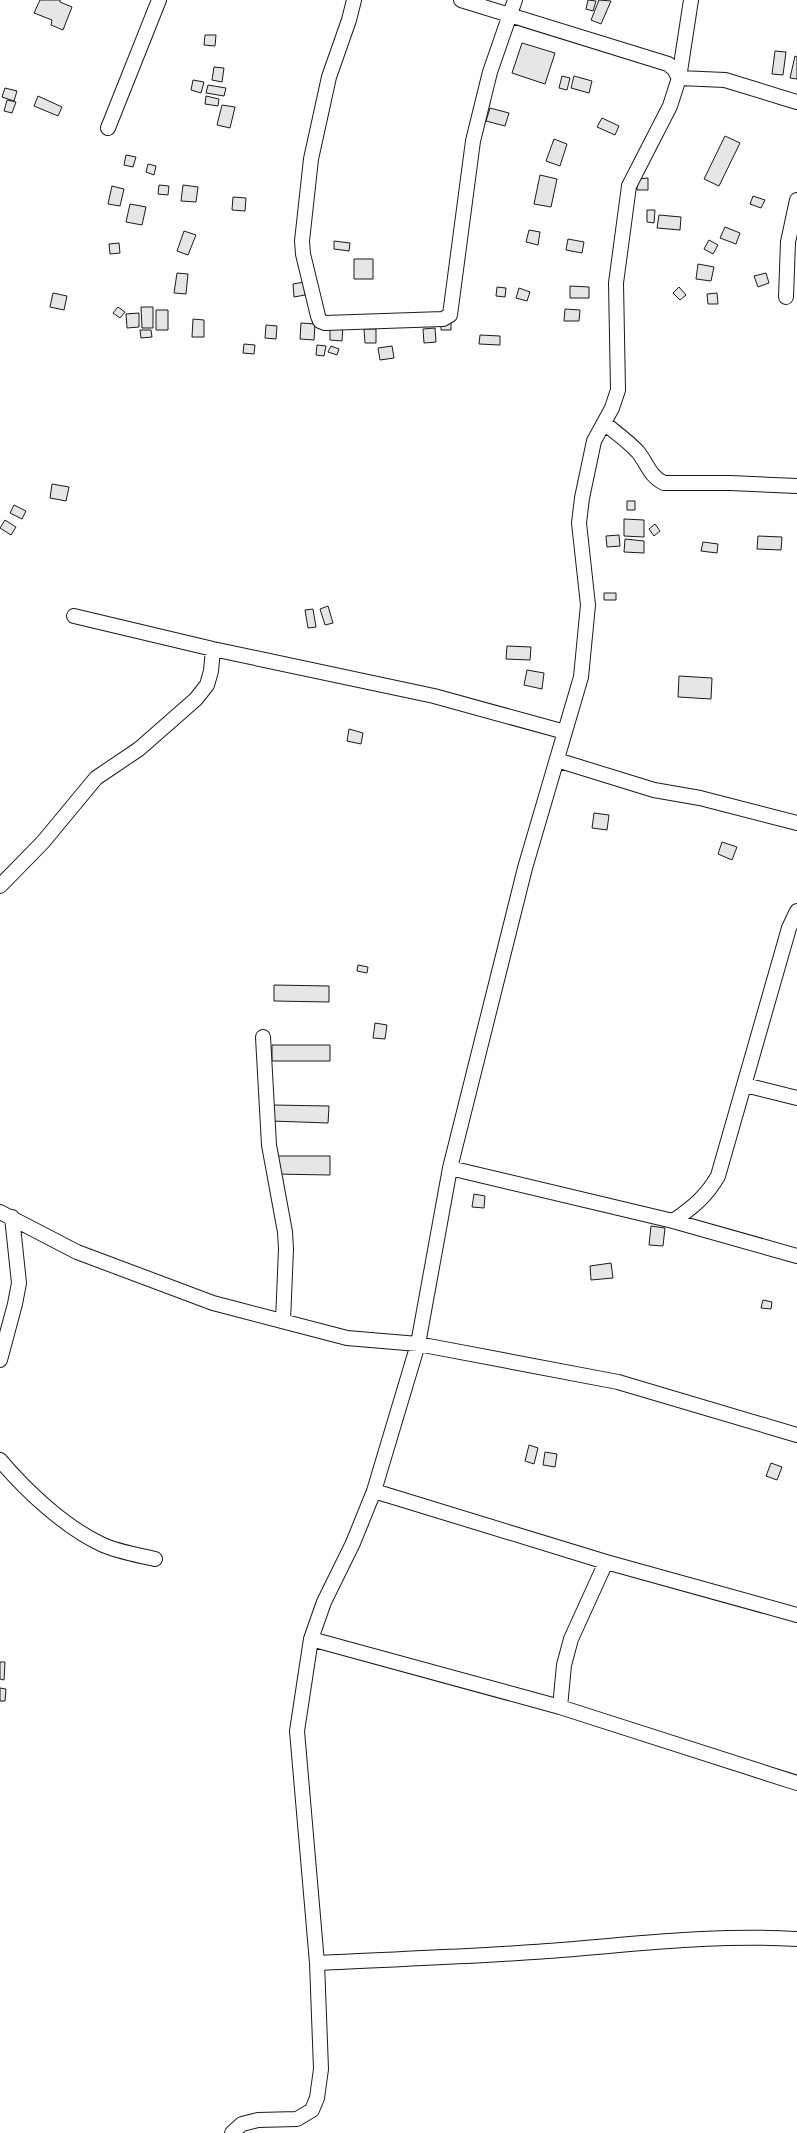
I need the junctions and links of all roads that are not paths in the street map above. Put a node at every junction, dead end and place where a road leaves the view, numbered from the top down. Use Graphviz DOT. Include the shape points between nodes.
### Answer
graph roads {
  1 [pos="159,0"];
  2 [pos="354,0"];
  3 [pos="461,0"];
  4 [pos="514,0"];
  5 [pos="691,0"];
  6 [pos="510,15"];
  7 [pos="679,78"];
  8 [pos="797,102"];
  9 [pos="108,128"];
  10 [pos="797,200"];
  11 [pos="786,297"];
  12 [pos="604,423"];
  13 [pos="797,486"];
  14 [pos="74,616"];
  15 [pos="213,649"];
  16 [pos="565,732"];
  17 [pos="557,760"];
  18 [pos="797,822"];
  19 [pos="0,886"];
  20 [pos="797,911"];
  21 [pos="793,928"];
  22 [pos="263,1037"];
  23 [pos="745,1085"];
  24 [pos="797,1098"];
  25 [pos="450,1168"];
  26 [pos="6,1214"];
  27 [pos="673,1221"];
  28 [pos="797,1256"];
  29 [pos="283,1321"];
  30 [pos="418,1344"];
  31 [pos="0,1360"];
  32 [pos="797,1435"];
  33 [pos="0,1460"];
  34 [pos="374,1490"];
  35 [pos="155,1560"];
  36 [pos="606,1562"];
  37 [pos="797,1615"];
  38 [pos="311,1639"];
  39 [pos="560,1707"];
  40 [pos="797,1783"];
  41 [pos="797,1939"];
  42 [pos="317,1963"];
  43 [pos="232,2133"];
  1 -- 9 [label="street"];
  2 -- 6 [label="street" via="329,77 311,159 302,241 318,316 320,321 325,323 443,318 450,315 473,141 490,72"];
  3 -- 6 [label="street"];
  4 -- 6 [label="street"];
  5 -- 7 [label="street"];
  6 -- 7 [label="street" via="668,64"];
  7 -- 8 [label="street" via="725,80"];
  7 -- 12 [label="street" via="670,106 629,186 616,283 618,390"];
  10 -- 11 [label="street" via="788,242"];
  12 -- 13 [label="street" via="639,453 655,479 664,484"];
  12 -- 16 [label="street" via="594,441 582,498 580,537 588,605 581,677"];
  14 -- 15 [label="street"];
  15 -- 16 [label="street" via="434,696"];
  15 -- 19 [label="street" via="207,685 196,699 138,749 96,778 43,842"];
  16 -- 17 [label="street"];
  17 -- 18 [label="street" via="654,790 700,798"];
  17 -- 25 [label="street" via="524,868"];
  20 -- 21 [label="street"];
  21 -- 23 [label="street"];
  22 -- 29 [label="street" via="269,1145 285,1232"];
  23 -- 24 [label="street"];
  23 -- 27 [label="street" via="718,1176 697,1204"];
  25 -- 27 [label="street"];
  25 -- 30 [label="street"];
  26 -- 29 [label="street" via="77,1252 213,1303"];
  26 -- 31 [label="street" via="19,1283 16,1304"];
  27 -- 28 [label="street"];
  29 -- 30 [label="street" via="347,1338"];
  30 -- 32 [label="street" via="618,1382"];
  30 -- 34 [label="street"];
  33 -- 35 [label="street" via="44,1506 88,1537 102,1545"];
  34 -- 36 [label="street"];
  34 -- 38 [label="street" via="353,1543 324,1602"];
  36 -- 37 [label="street"];
  36 -- 39 [label="street" via="571,1639 564,1665"];
  38 -- 39 [label="street"];
  38 -- 42 [label="street" via="298,1731"];
  39 -- 40 [label="street"];
  41 -- 42 [label="street" via="752,1936 530,1952"];
  42 -- 43 [label="street" via="321,2068 317,2098 312,2110 297,2119 258,2120 242,2124"];
}
